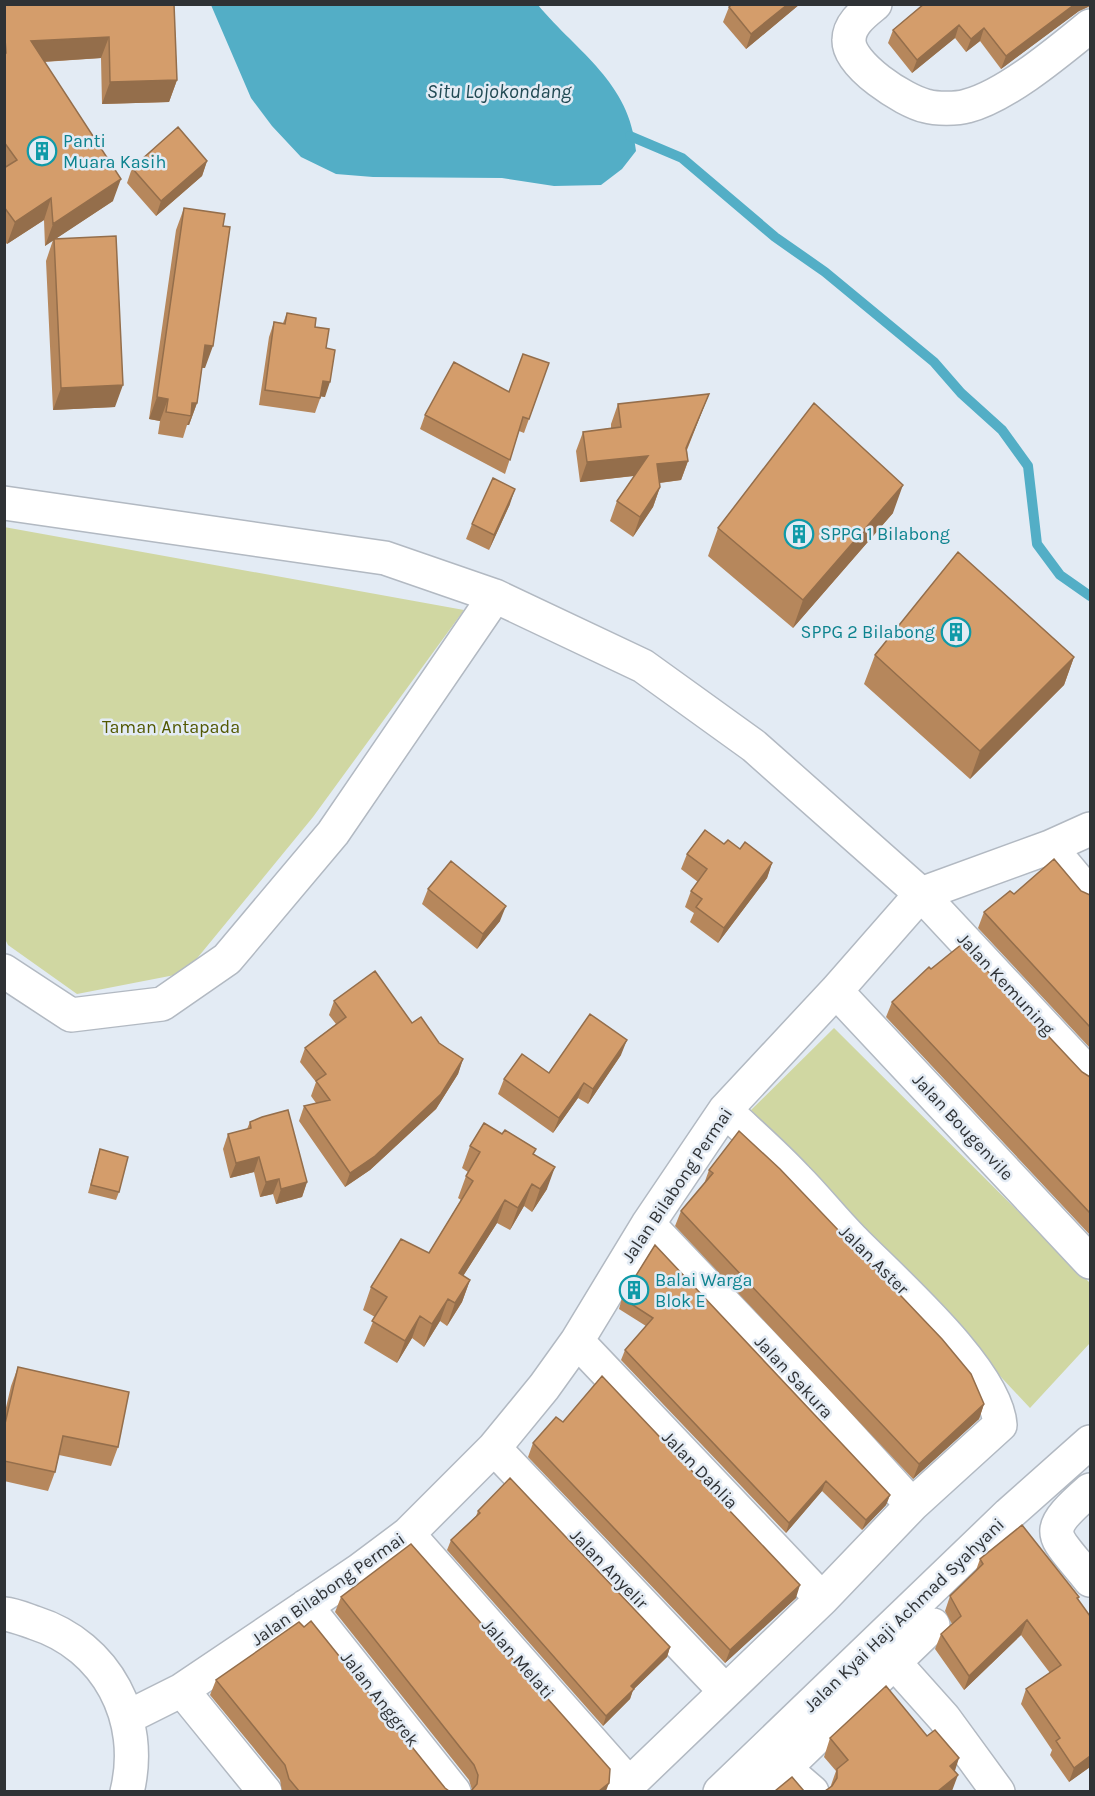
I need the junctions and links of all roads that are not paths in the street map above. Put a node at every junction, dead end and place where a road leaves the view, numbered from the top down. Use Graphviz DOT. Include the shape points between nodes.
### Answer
graph roads {
  1 [pos="875,4"];
  2 [pos="1090,26"];
  3 [pos="4,503"];
  4 [pos="495,596"];
  5 [pos="1090,829"];
  6 [pos="1050,847"];
  7 [pos="921,894"];
  8 [pos="1090,895"];
  9 [pos="4,971"];
  10 [pos="836,992"];
  11 [pos="1090,1075"];
  12 [pos="724,1110"];
  13 [pos="648,1224"];
  14 [pos="1090,1262"];
  15 [pos="577,1341"];
  16 [pos="1090,1442"];
  17 [pos="494,1448"];
  18 [pos="1090,1490"];
  19 [pos="912,1505"];
  20 [pos="408,1534"];
  21 [pos="1090,1580"];
  22 [pos="822,1599"];
  23 [pos="306,1606"];
  24 [pos="4,1614"];
  25 [pos="933,1625"];
  26 [pos="894,1661"];
  27 [pos="182,1690"];
  28 [pos="725,1691"];
  29 [pos="128,1718"];
  30 [pos="784,1768"];
  31 [pos="625,1788"];
  32 [pos="127,1791"];
  33 [pos="265,1791"];
  34 [pos="454,1791"];
  35 [pos="720,1791"];
  36 [pos="760,1791"];
  37 [pos="813,1791"];
  38 [pos="998,1791"];
  1 -- 2 [label="street" via="854,23 849,46 856,59 886,88 926,106 966,107 992,96"];
  3 -- 4 [label="street, Jalan Kemuning" via="385,558"];
  4 -- 7 [label="street, Jalan Kemuning" via="643,666 754,746"];
  4 -- 9 [label="street" via="333,833 228,959 162,1004 71,1015"];
  5 -- 6 [label="street, Jalan Bilabong Permai"];
  6 -- 7 [label="street, Jalan Bilabong Permai"];
  6 -- 8 [label="street"];
  7 -- 10 [label="street, Jalan Bilabong Permai"];
  7 -- 11 [label="street, Jalan Kemuning"];
  10 -- 12 [label="street, Jalan Bilabong Permai"];
  10 -- 14 [label="street, Jalan Bougenvile"];
  12 -- 13 [label="street, Jalan Bilabong Permai"];
  12 -- 19 [label="street, Jalan Aster" via="796,1177 942,1331 991,1394 1000,1425"];
  13 -- 15 [label="street, Jalan Bilabong Permai"];
  13 -- 19 [label="street, Jalan Sakura"];
  15 -- 17 [label="street, Jalan Bilabong Permai"];
  15 -- 22 [label="street, Jalan Dahlia"];
  16 -- 35 [label="street, Jalan Kyai Haji Achmad Syahyani" via="1009,1514"];
  17 -- 20 [label="street, Jalan Bilabong Permai"];
  17 -- 28 [label="street, Jalan Anyelir"];
  18 -- 21 [label="street" via="1065,1512 1055,1531"];
  19 -- 22 [label="street"];
  20 -- 23 [label="street, Jalan Bilabong Permai"];
  20 -- 31 [label="street, Jalan Melati"];
  22 -- 28 [label="street"];
  23 -- 27 [label="street, Jalan Bilabong Permai"];
  23 -- 34 [label="street, Jalan Anggrek"];
  24 -- 29 [label="street" via="61,1631 103,1668"];
  25 -- 26 [label="street"];
  26 -- 30 [label="street"];
  26 -- 38 [label="street" via="944,1718"];
  27 -- 29 [label="street, Jalan Bilabong Permai"];
  27 -- 33 [label="street"];
  28 -- 31 [label="street"];
  29 -- 32 [label="street" via="133,1767"];
  30 -- 36 [label="street"];
  30 -- 37 [label="street"];
}
